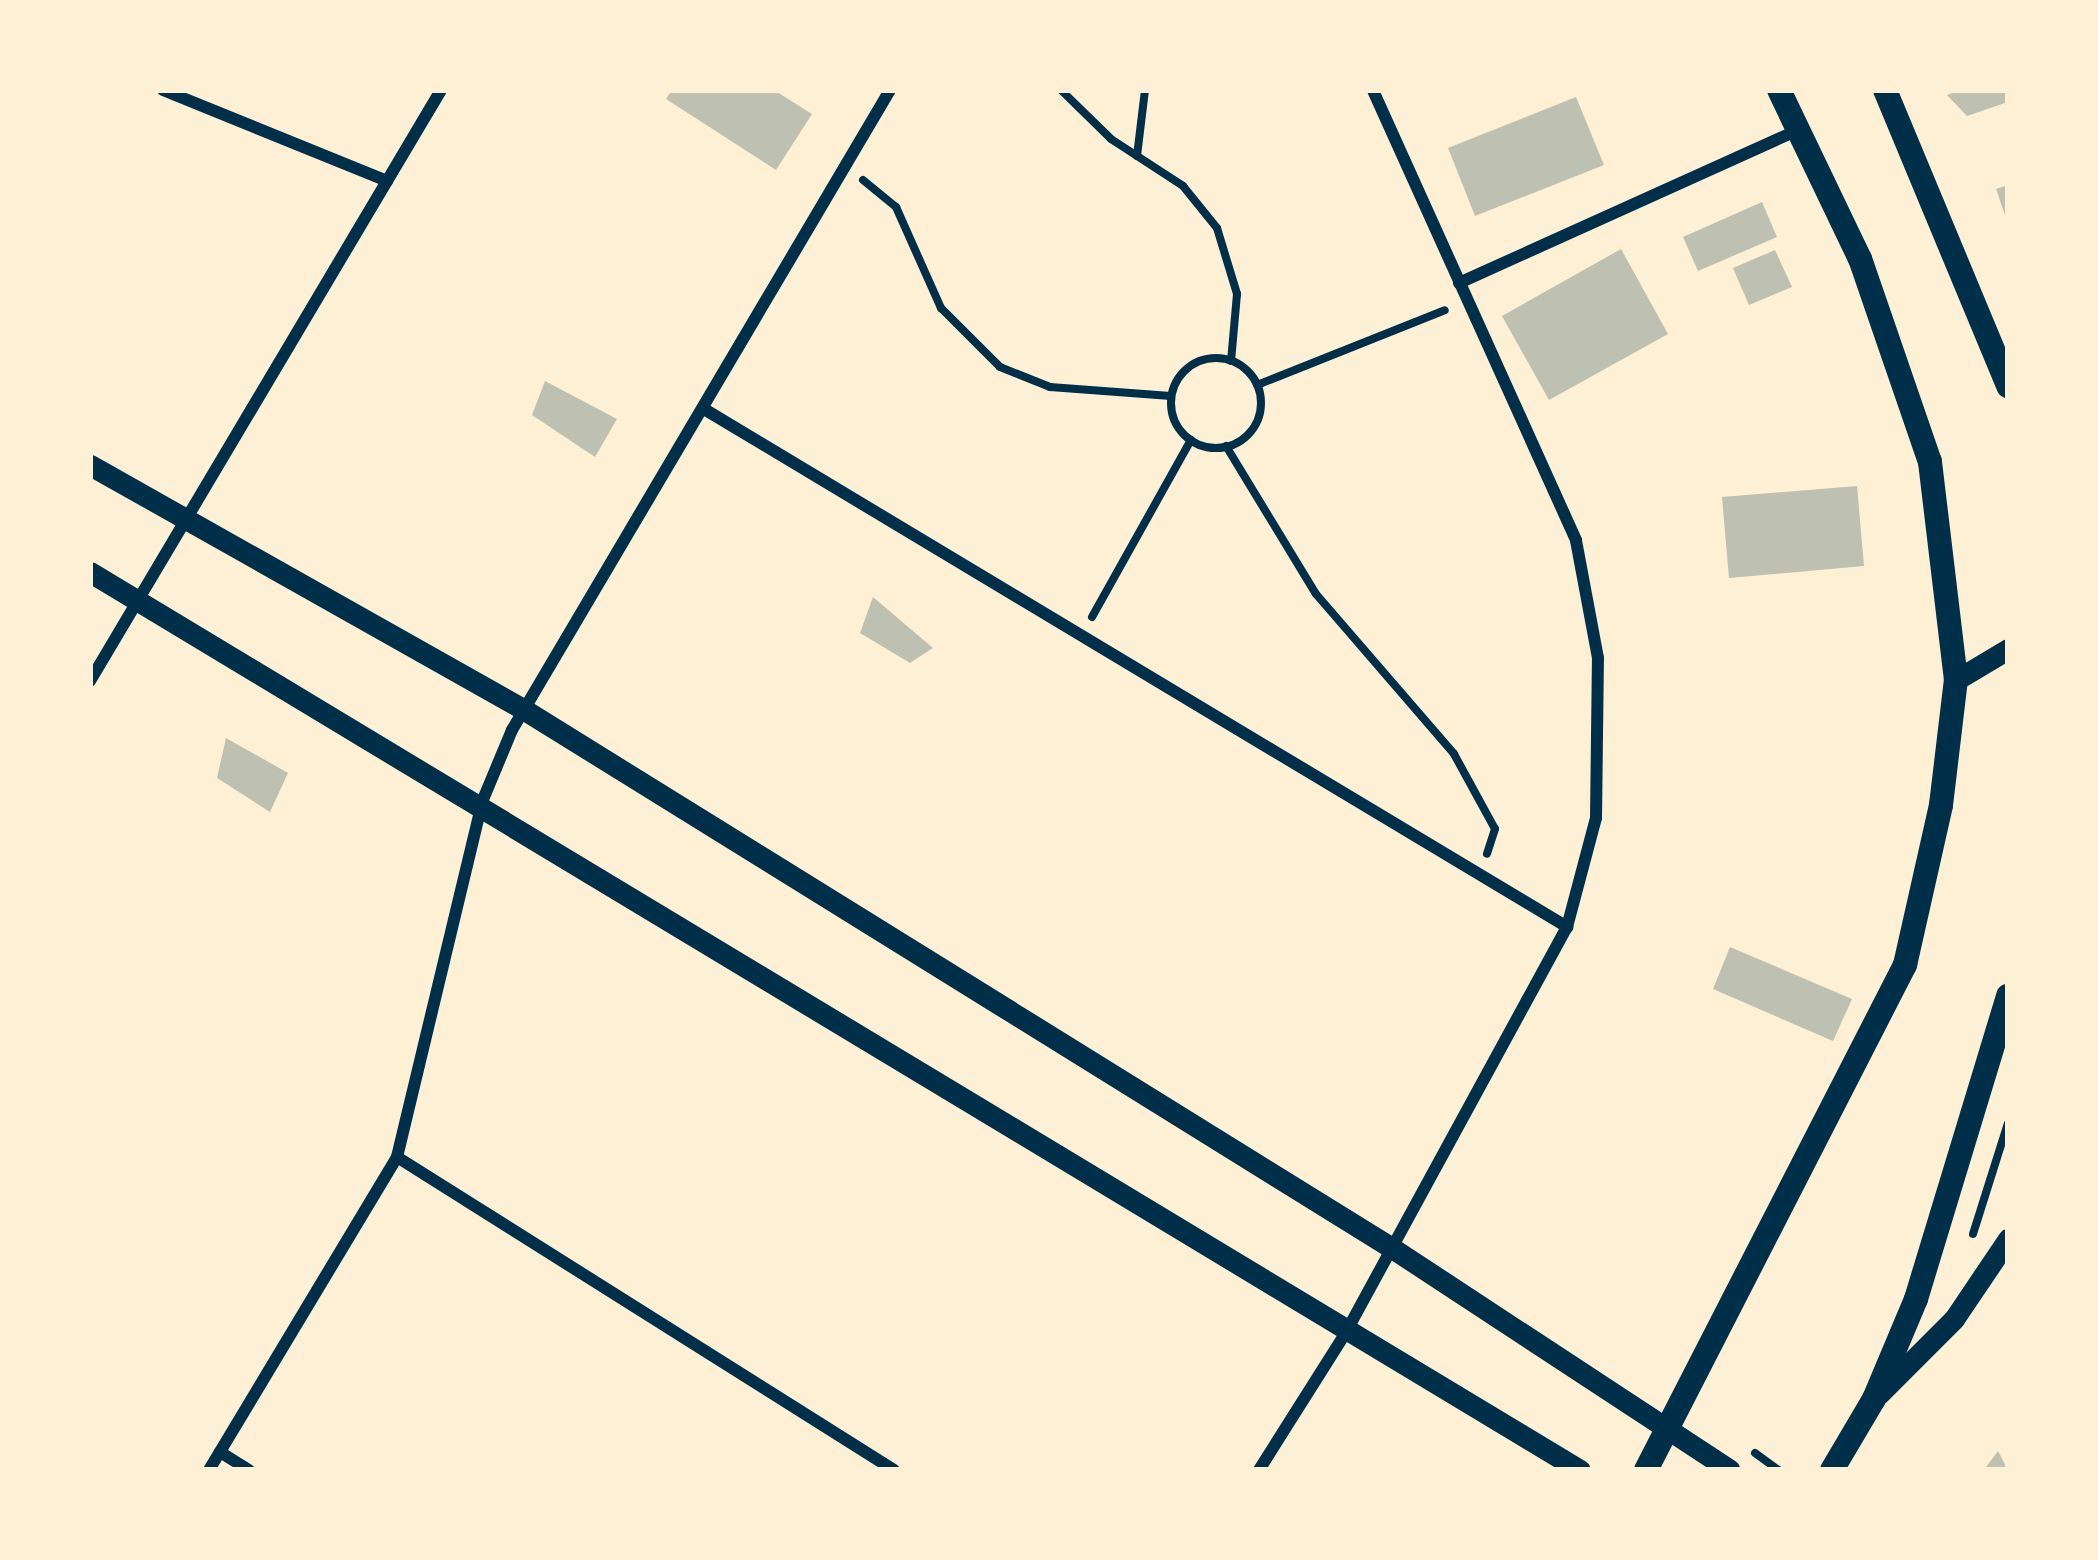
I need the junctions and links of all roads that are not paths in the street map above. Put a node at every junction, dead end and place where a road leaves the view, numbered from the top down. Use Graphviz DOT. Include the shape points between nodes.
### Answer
graph roads {
  1 [pos="163,90"];
  2 [pos="441,90"];
  3 [pos="890,90"];
  4 [pos="1373,90"];
  5 [pos="1779,90"];
  6 [pos="1885,90"];
  7 [pos="1799,129"];
  8 [pos="387,182"];
  9 [pos="1460,283"];
  10 [pos="2008,386"];
  11 [pos="704,409"];
  12 [pos="90,465"];
  13 [pos="190,516"];
  14 [pos="90,572"];
  15 [pos="140,599"];
  16 [pos="2008,649"];
  17 [pos="90,680"];
  18 [pos="1956,680"];
  19 [pos="523,709"];
  20 [pos="482,802"];
  21 [pos="1567,927"];
  22 [pos="2008,996"];
  23 [pos="397,1157"];
  24 [pos="2008,1240"];
  25 [pos="1392,1248"];
  26 [pos="1345,1334"];
  27 [pos="1874,1399"];
  28 [pos="1673,1426"];
  29 [pos="220,1452"];
  30 [pos="209,1470"];
  31 [pos="249,1470"];
  32 [pos="894,1470"];
  33 [pos="1258,1470"];
  34 [pos="1580,1470"];
  35 [pos="1646,1470"];
  36 [pos="1730,1470"];
  37 [pos="1832,1470"];
  1 -- 8 [label="street"];
  2 -- 8 [label="street"];
  3 -- 11 [label="street"];
  4 -- 9 [label="street"];
  5 -- 7 [label="main road"];
  6 -- 10 [label="main road"];
  7 -- 9 [label="street"];
  7 -- 18 [label="main road" via="1860,259 1930,462"];
  8 -- 13 [label="street"];
  9 -- 21 [label="street" via="1576,540 1598,658 1596,818"];
  11 -- 19 [label="street"];
  11 -- 21 [label="street"];
  12 -- 13 [label="street"];
  13 -- 15 [label="street"];
  13 -- 19 [label="street"];
  14 -- 15 [label="street"];
  15 -- 17 [label="street"];
  15 -- 20 [label="street"];
  16 -- 18 [label="street"];
  18 -- 28 [label="main road" via="1941,805 1905,965"];
  19 -- 20 [label="street"];
  19 -- 25 [label="street"];
  20 -- 23 [label="street"];
  20 -- 26 [label="street"];
  21 -- 25 [label="street"];
  22 -- 27 [label="main road" via="1949,1207"];
  23 -- 29 [label="street"];
  23 -- 32 [label="street"];
  24 -- 27 [label="street" via="1954,1319"];
  25 -- 26 [label="street"];
  25 -- 28 [label="street"];
  26 -- 33 [label="street"];
  26 -- 34 [label="street"];
  27 -- 37 [label="main road"];
  28 -- 35 [label="main road"];
  28 -- 36 [label="street"];
  29 -- 30 [label="street"];
  29 -- 31 [label="street"];
}
